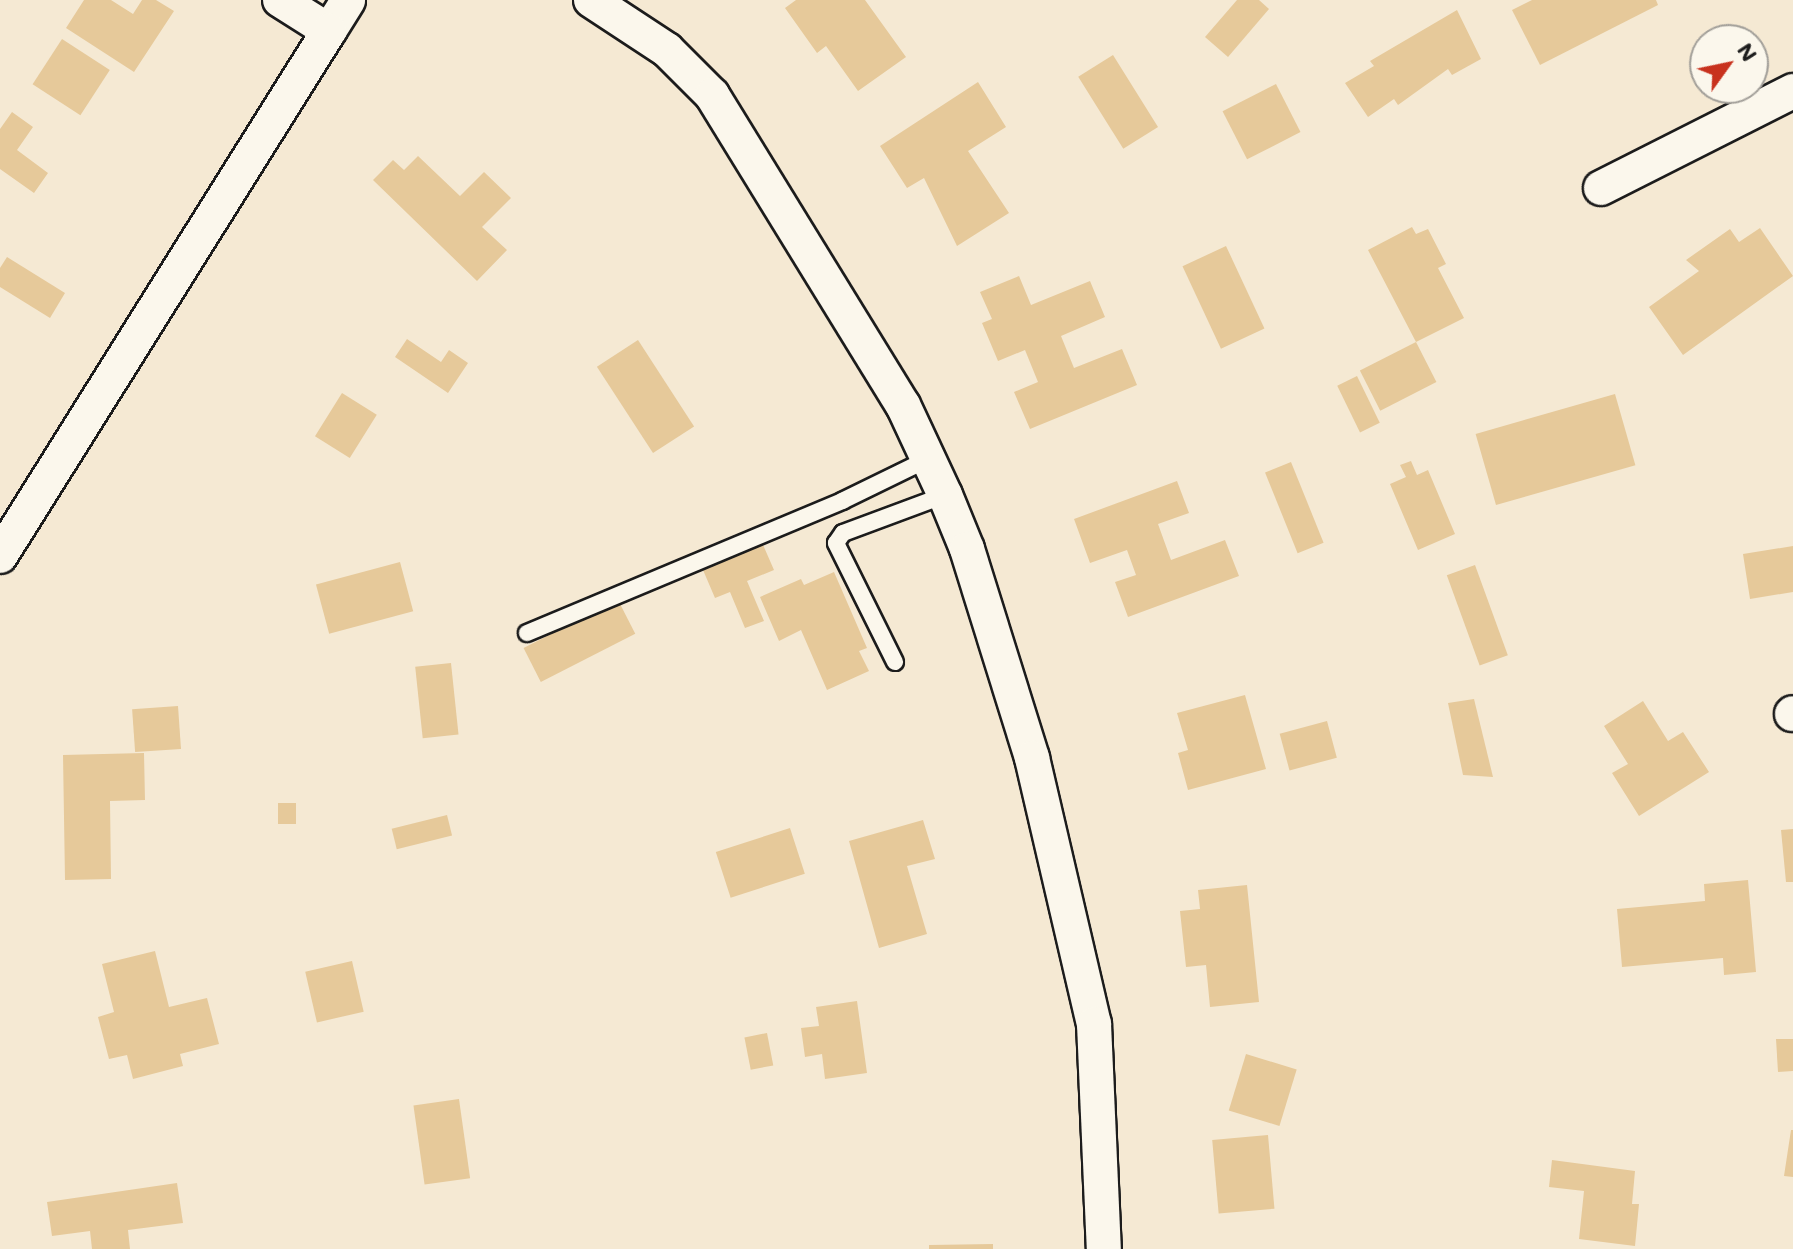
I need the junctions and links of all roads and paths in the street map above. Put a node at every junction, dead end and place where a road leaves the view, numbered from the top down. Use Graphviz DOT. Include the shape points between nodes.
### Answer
graph roads {
  1 [pos="280,0"];
  2 [pos="348,0"];
  3 [pos="591,0"];
  4 [pos="329,31"];
  5 [pos="1793,91"];
  6 [pos="1601,188"];
  7 [pos="930,458"];
  8 [pos="945,495"];
  9 [pos="3,546"];
  10 [pos="527,633"];
  11 [pos="895,662"];
  12 [pos="1104,1249"];
  1 -- 4 [label="street"];
  2 -- 4 [label="street"];
  3 -- 7 [label="street" via="667,50 712,95 903,405"];
  4 -- 9 [label="street"];
  5 -- 6 [label="street"];
  7 -- 8 [label="street"];
  7 -- 10 [label="lane" via="842,501"];
  8 -- 11 [label="lane" via="843,533 836,543"];
  8 -- 12 [label="street" via="1032,758 1094,1024"];
}
